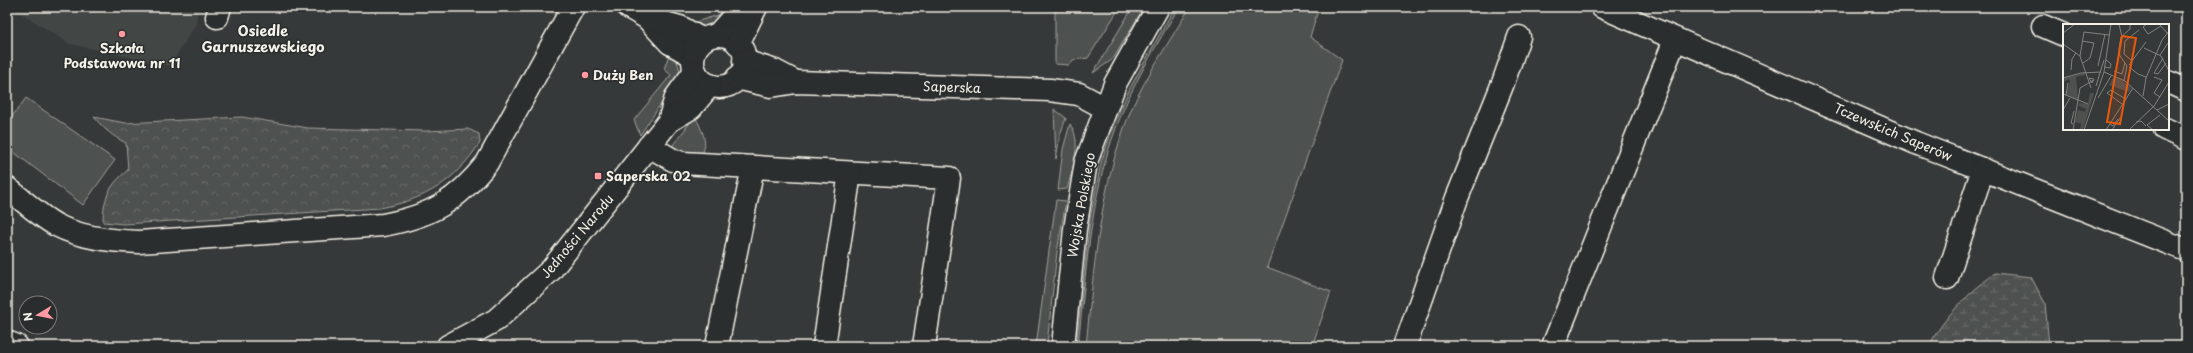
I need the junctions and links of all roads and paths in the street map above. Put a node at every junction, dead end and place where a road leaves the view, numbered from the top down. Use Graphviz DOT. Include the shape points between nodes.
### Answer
graph roads {
  1 [pos="573,7"];
  2 [pos="628,7"];
  3 [pos="742,7"];
  4 [pos="756,7"];
  5 [pos="1158,7"];
  6 [pos="1602,7"];
  7 [pos="2044,26"];
  8 [pos="2063,35"];
  9 [pos="1519,37"];
  10 [pos="1675,40"];
  11 [pos="704,57"];
  12 [pos="740,61"];
  13 [pos="2169,82"];
  14 [pos="2186,90"];
  15 [pos="1105,108"];
  16 [pos="2167,130"];
  17 [pos="2186,139"];
  18 [pos="649,146"];
  19 [pos="753,167"];
  20 [pos="1983,168"];
  21 [pos="850,173"];
  22 [pos="7,188"];
  23 [pos="2186,250"];
  24 [pos="1947,278"];
  25 [pos="7,342"];
  26 [pos="17,346"];
  27 [pos="448,346"];
  28 [pos="718,346"];
  29 [pos="824,346"];
  30 [pos="924,346"];
  31 [pos="1063,346"];
  32 [pos="1405,346"];
  33 [pos="1553,346"];
  1 -- 22 [label="street" via="487,163 473,181 454,198 436,210 420,216 383,225 139,242 112,241 86,236 56,225"];
  2 -- 11 [label="street" via="647,18 670,43"];
  3 -- 11 [label="street, Jedności Narodu"];
  4 -- 12 [label="street"];
  5 -- 15 [label="street, Wojska Polskiego" via="1115,84"];
  6 -- 10 [label="street, Tczewskich Saperów"];
  7 -- 8 [label="street"];
  9 -- 32 [label="street" via="1457,198"];
  10 -- 20 [label="street, Tczewskich Saperów" via="1916,143"];
  10 -- 33 [label="street"];
  11 -- 12 [label="street, Saperska" via="731,38"];
  11 -- 12 [label="street" via="726,85"];
  11 -- 18 [label="street, Jedności Narodu" via="691,108 669,121"];
  12 -- 15 [label="street, Saperska" via="775,71 796,82 1050,90 1078,94"];
  13 -- 14 [label="street"];
  15 -- 31 [label="street, Wojska Polskiego" via="1086,162 1081,190"];
  16 -- 17 [label="street"];
  18 -- 19 [label="street" via="682,163"];
  18 -- 27 [label="street, Jedności Narodu" via="551,270 496,320"];
  19 -- 21 [label="street"];
  19 -- 28 [label="street"];
  20 -- 23 [label="street, Tczewskich Saperów"];
  20 -- 24 [label="street"];
  21 -- 29 [label="street"];
  21 -- 30 [label="street" via="948,178"];
  25 -- 26 [label="street"];
}
